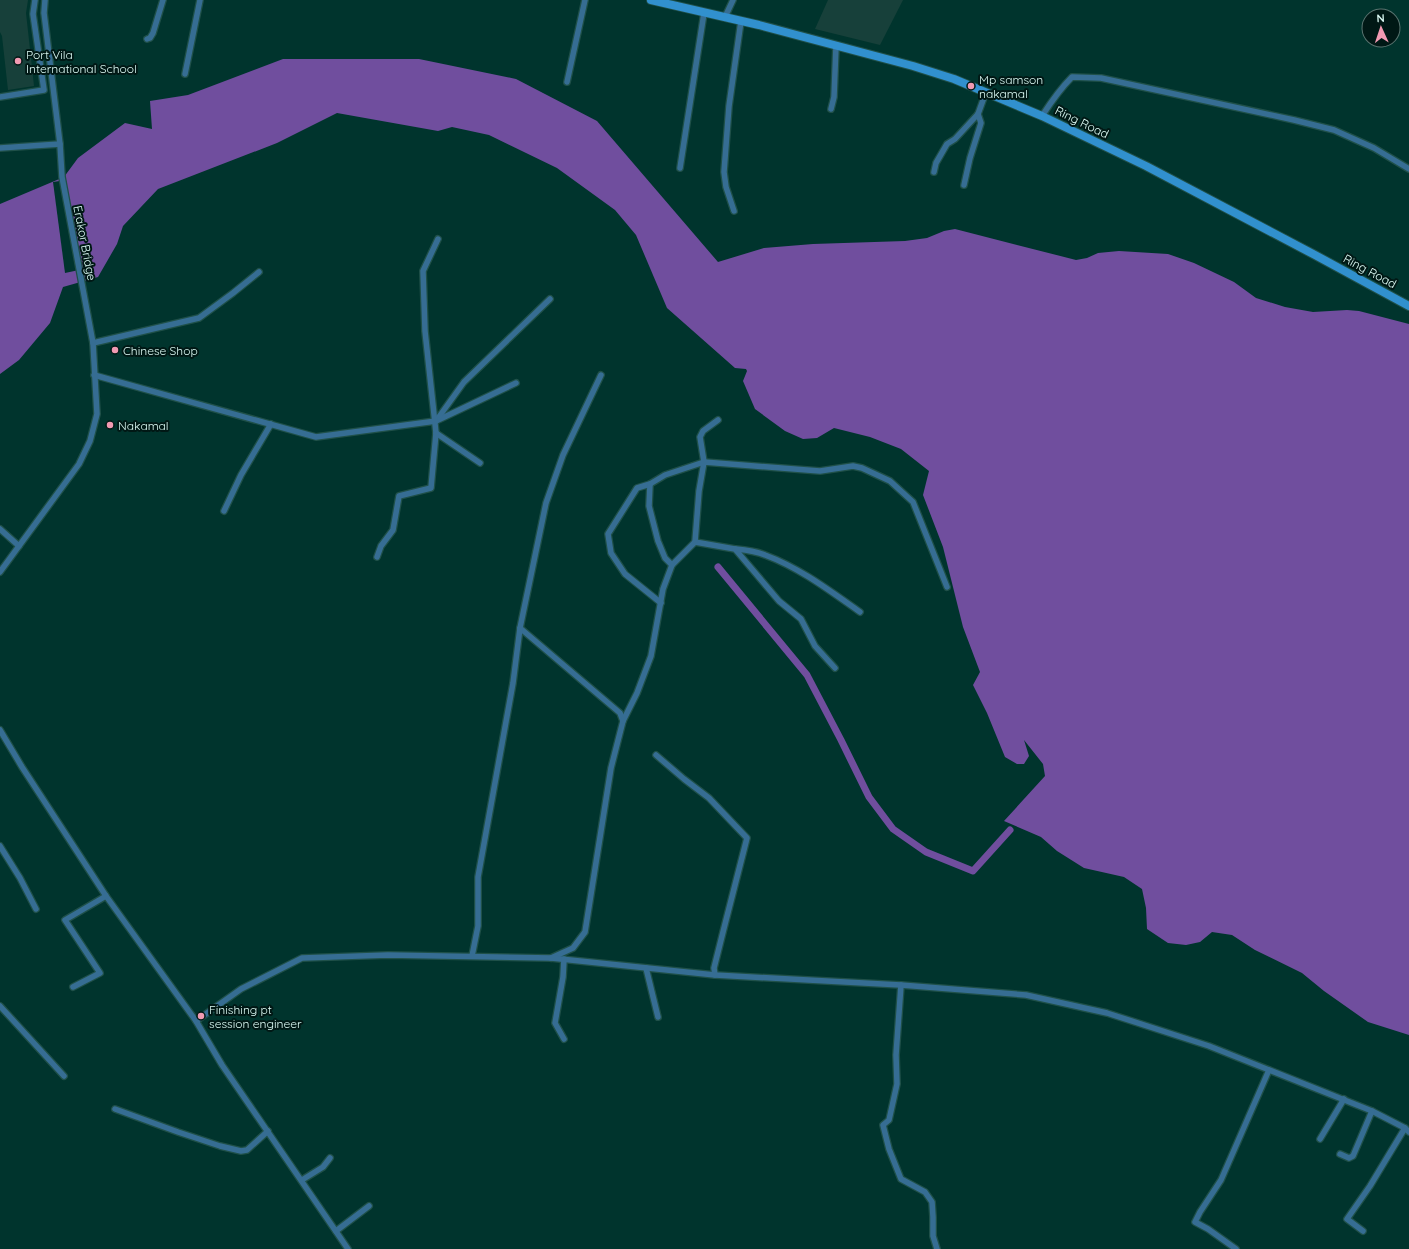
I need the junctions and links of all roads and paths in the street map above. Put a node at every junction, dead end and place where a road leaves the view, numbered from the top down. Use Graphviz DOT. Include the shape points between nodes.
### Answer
graph roads {
  1 [pos="35,0"];
  2 [pos="46,0"];
  3 [pos="163,0"];
  4 [pos="200,0"];
  5 [pos="585,0"];
  6 [pos="650,0"];
  7 [pos="733,0"];
  8 [pos="704,12"];
  9 [pos="33,14"];
  10 [pos="44,15"];
  11 [pos="725,17"];
  12 [pos="741,21"];
  13 [pos="47,34"];
  14 [pos="36,35"];
  15 [pos="147,39"];
  16 [pos="836,46"];
  17 [pos="49,50"];
  18 [pos="39,56"];
  19 [pos="185,74"];
  20 [pos="43,82"];
  21 [pos="52,82"];
  22 [pos="567,82"];
  23 [pos="986,92"];
  24 [pos="0,97"];
  25 [pos="831,109"];
  26 [pos="978,114"];
  27 [pos="1042,116"];
  28 [pos="60,144"];
  29 [pos="0,148"];
  30 [pos="680,168"];
  31 [pos="1409,169"];
  32 [pos="934,172"];
  33 [pos="964,186"];
  34 [pos="734,211"];
  35 [pos="438,239"];
  36 [pos="259,272"];
  37 [pos="550,299"];
  38 [pos="1409,306"];
  39 [pos="93,343"];
  40 [pos="94,375"];
  41 [pos="601,375"];
  42 [pos="516,383"];
  43 [pos="718,420"];
  44 [pos="436,421"];
  45 [pos="270,424"];
  46 [pos="436,433"];
  47 [pos="704,462"];
  48 [pos="480,463"];
  49 [pos="650,484"];
  50 [pos="224,511"];
  51 [pos="0,529"];
  52 [pos="695,542"];
  53 [pos="19,546"];
  54 [pos="735,549"];
  55 [pos="376,557"];
  56 [pos="672,565"];
  57 [pos="0,572"];
  58 [pos="947,587"];
  59 [pos="661,603"];
  60 [pos="860,612"];
  61 [pos="520,628"];
  62 [pos="835,668"];
  63 [pos="623,721"];
  64 [pos="0,731"];
  65 [pos="656,755"];
  66 [pos="0,846"];
  67 [pos="106,896"];
  68 [pos="36,909"];
  69 [pos="472,956"];
  70 [pos="551,958"];
  71 [pos="564,959"];
  72 [pos="646,968"];
  73 [pos="715,975"];
  74 [pos="901,985"];
  75 [pos="73,987"];
  76 [pos="0,1006"];
  77 [pos="658,1017"];
  78 [pos="196,1021"];
  79 [pos="564,1039"];
  80 [pos="1269,1070"];
  81 [pos="64,1076"];
  82 [pos="1344,1099"];
  83 [pos="115,1109"];
  84 [pos="1372,1111"];
  85 [pos="1407,1130"];
  86 [pos="268,1131"];
  87 [pos="1320,1139"];
  88 [pos="1340,1154"];
  89 [pos="330,1158"];
  90 [pos="302,1180"];
  91 [pos="369,1206"];
  92 [pos="336,1231"];
  93 [pos="1363,1231"];
  94 [pos="348,1249"];
  95 [pos="937,1249"];
  96 [pos="1236,1249"];
  1 -- 9 [label="street"];
  2 -- 10 [label="street, Erakor Bridge"];
  3 -- 15 [label="street" via="154,33"];
  4 -- 19 [label="street"];
  5 -- 22 [label="street"];
  6 -- 8 [label="main road, Ring Road"];
  7 -- 11 [label="street"];
  8 -- 11 [label="main road, Ring Road"];
  8 -- 30 [label="street"];
  9 -- 10 [label="street"];
  9 -- 14 [label="street"];
  10 -- 13 [label="street, Erakor Bridge"];
  11 -- 12 [label="main road, Ring Road"];
  12 -- 16 [label="main road, Ring Road"];
  12 -- 34 [label="street" via="729,106 724,172"];
  13 -- 14 [label="street"];
  13 -- 17 [label="street, Erakor Bridge"];
  14 -- 18 [label="street"];
  16 -- 23 [label="main road, Ring Road" via="926,69"];
  16 -- 25 [label="street" via="834,97"];
  17 -- 18 [label="street"];
  17 -- 21 [label="street, Erakor Bridge"];
  18 -- 20 [label="street"];
  20 -- 21 [label="street"];
  20 -- 24 [label="street" via="44,90"];
  21 -- 28 [label="street, Erakor Bridge"];
  23 -- 26 [label="street"];
  23 -- 27 [label="main road, Ring Road"];
  26 -- 32 [label="street" via="947,144"];
  26 -- 33 [label="street" via="981,123"];
  27 -- 31 [label="street" via="1072,77 1101,78 1334,130 1374,148"];
  27 -- 38 [label="main road, Ring Road" via="1160,174"];
  28 -- 29 [label="street"];
  28 -- 39 [label="street, Erakor Bridge" via="62,177"];
  35 -- 44 [label="street" via="423,271 425,331"];
  36 -- 39 [label="street" via="199,318"];
  37 -- 44 [label="street" via="464,382"];
  39 -- 40 [label="street, Erakor Bridge"];
  40 -- 45 [label="street"];
  40 -- 53 [label="street, Erakor Bridge" via="97,414 88,447 79,464"];
  41 -- 61 [label="street" via="563,455 546,503"];
  42 -- 44 [label="street"];
  43 -- 47 [label="street" via="703,431 700,437"];
  44 -- 45 [label="street" via="316,437"];
  44 -- 46 [label="street"];
  45 -- 50 [label="street"];
  46 -- 48 [label="street"];
  46 -- 55 [label="street" via="431,488 399,496 393,530"];
  47 -- 49 [label="street" via="665,475"];
  47 -- 52 [label="street" via="698,491"];
  47 -- 58 [label="street" via="820,471 853,466 890,481 913,502"];
  49 -- 56 [label="street" via="649,506 658,541 664,558"];
  49 -- 59 [label="street" via="637,488 608,534 611,553 625,574"];
  51 -- 53 [label="street"];
  52 -- 54 [label="street"];
  52 -- 56 [label="street"];
  53 -- 57 [label="street, Erakor Bridge"];
  54 -- 60 [label="street" via="764,554 786,564"];
  54 -- 62 [label="street" via="779,601 801,619 815,646"];
  56 -- 59 [label="street"];
  59 -- 63 [label="street" via="651,656 638,694"];
  61 -- 63 [label="street" via="620,713"];
  61 -- 69 [label="street" via="513,683 478,877 478,926"];
  63 -- 70 [label="street" via="611,768 585,932 573,948"];
  64 -- 67 [label="street"];
  65 -- 73 [label="street" via="709,798 747,838 714,968"];
  66 -- 68 [label="street"];
  67 -- 75 [label="street" via="65,920 100,973"];
  67 -- 78 [label="street"];
  69 -- 70 [label="street"];
  69 -- 78 [label="street" via="302,958 240,988"];
  70 -- 71 [label="street"];
  71 -- 72 [label="street"];
  71 -- 79 [label="street" via="555,1023"];
  72 -- 73 [label="street"];
  72 -- 77 [label="street"];
  73 -- 74 [label="street"];
  74 -- 80 [label="street" via="1026,995 1107,1013 1209,1046"];
  74 -- 95 [label="street" via="896,1048 897,1084 889,1120 883,1125 901,1179 924,1192 932,1202 932,1236"];
  76 -- 81 [label="street"];
  78 -- 86 [label="street" via="222,1065"];
  80 -- 82 [label="street"];
  80 -- 96 [label="street" via="1221,1180 1195,1222"];
  82 -- 84 [label="street"];
  82 -- 87 [label="street"];
  83 -- 86 [label="street" via="241,1152 247,1150"];
  84 -- 85 [label="street"];
  84 -- 88 [label="street" via="1353,1156 1350,1158"];
  85 -- 93 [label="street" via="1347,1219"];
  86 -- 90 [label="street"];
  89 -- 90 [label="street" via="323,1167"];
  90 -- 92 [label="street"];
  91 -- 92 [label="street"];
  92 -- 94 [label="street"];
}
